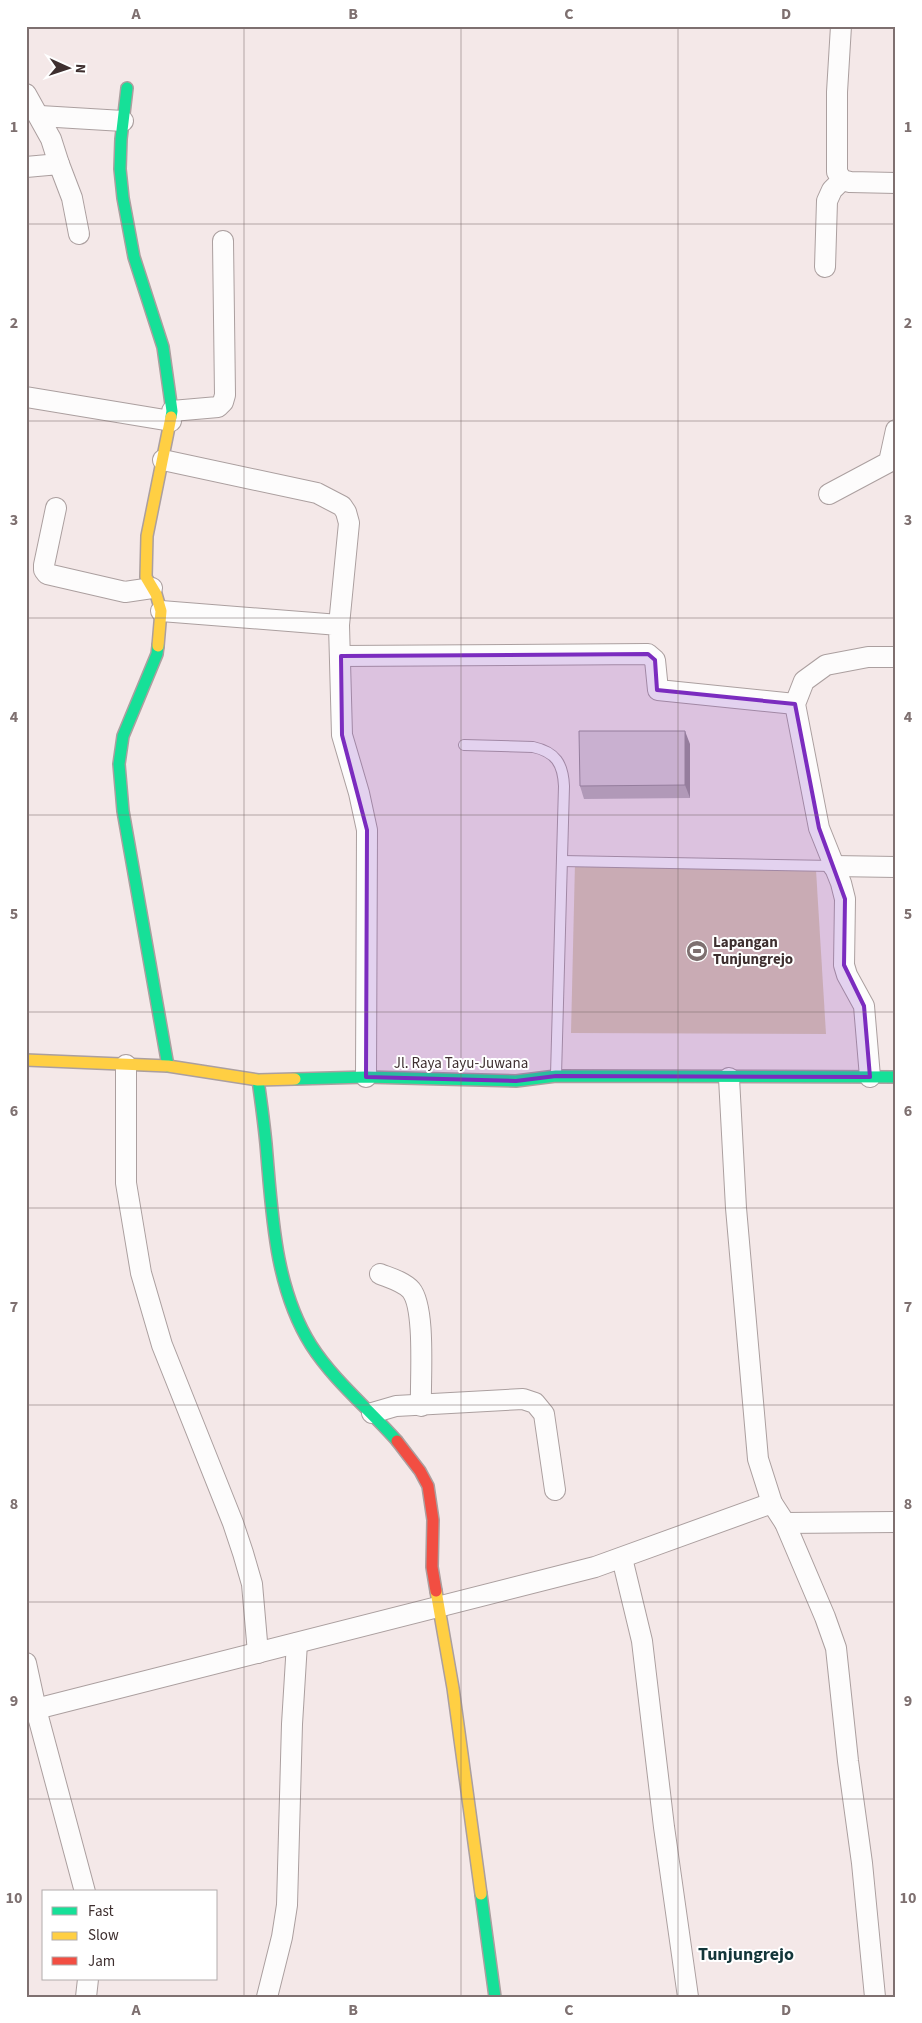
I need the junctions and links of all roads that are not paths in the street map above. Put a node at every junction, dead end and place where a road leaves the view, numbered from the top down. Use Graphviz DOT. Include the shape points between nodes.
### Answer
graph roads {
  1 [pos="841,26"];
  2 [pos="127,88"];
  3 [pos="26,94"];
  4 [pos="40,116"];
  5 [pos="123,121"];
  6 [pos="59,164"];
  7 [pos="26,167"];
  8 [pos="842,180"];
  9 [pos="896,183"];
  10 [pos="79,234"];
  11 [pos="223,241"];
  12 [pos="825,267"];
  13 [pos="26,397"];
  14 [pos="171,416"];
  15 [pos="896,430"];
  16 [pos="163,460"];
  17 [pos="830,494"];
  18 [pos="56,508"];
  19 [pos="152,588"];
  20 [pos="161,611"];
  21 [pos="339,625"];
  22 [pos="340,656"];
  23 [pos="896,657"];
  24 [pos="796,704"];
  25 [pos="464,745"];
  26 [pos="562,861"];
  27 [pos="833,866"];
  28 [pos="896,867"];
  29 [pos="26,1060"];
  30 [pos="126,1066"];
  31 [pos="168,1066"];
  32 [pos="556,1076"];
  33 [pos="366,1077"];
  34 [pos="870,1077"];
  35 [pos="896,1077"];
  36 [pos="729,1078"];
  37 [pos="258,1080"];
  38 [pos="380,1274"];
  39 [pos="421,1406"];
  40 [pos="372,1413"];
  41 [pos="555,1490"];
  42 [pos="772,1503"];
  43 [pos="896,1522"];
  44 [pos="785,1524"];
  45 [pos="622,1558"];
  46 [pos="438,1608"];
  47 [pos="297,1643"];
  48 [pos="258,1653"];
  49 [pos="26,1663"];
  50 [pos="31,1711"];
  51 [pos="84,1890"];
  52 [pos="88,1980"];
  53 [pos="86,1997"];
  54 [pos="267,1997"];
  55 [pos="495,1997"];
  56 [pos="688,1997"];
  57 [pos="875,1997"];
  1 -- 8 [label="street" via="837,172"];
  2 -- 5 [label="street"];
  3 -- 4 [label="street"];
  4 -- 5 [label="street"];
  4 -- 6 [label="street"];
  5 -- 14 [label="street" via="120,168 127,223 134,257 163,347"];
  6 -- 7 [label="street"];
  6 -- 10 [label="street" via="72,198"];
  8 -- 9 [label="street"];
  8 -- 12 [label="street" via="827,200"];
  11 -- 14 [label="street" via="223,402 218,407"];
  13 -- 14 [label="street"];
  14 -- 16 [label="street"];
  15 -- 17 [label="street" via="889,462"];
  16 -- 19 [label="street" via="147,536 146,577"];
  16 -- 21 [label="street" via="317,492 342,506 349,523"];
  18 -- 19 [label="street" via="44,565 48,574 124,592"];
  19 -- 20 [label="street"];
  20 -- 21 [label="street"];
  20 -- 31 [label="street" via="157,654 123,736 120,764 123,811"];
  21 -- 22 [label="street"];
  22 -- 24 [label="street" via="648,654 654,660 658,690"];
  22 -- 33 [label="street" via="342,735 366,830"];
  23 -- 24 [label="street" via="868,657 826,665 804,681"];
  24 -- 27 [label="street" via="819,828"];
  25 -- 26 [label="lane" via="534,747 545,749 556,758 564,786"];
  26 -- 27 [label="lane"];
  26 -- 32 [label="lane"];
  27 -- 28 [label="street"];
  27 -- 34 [label="street" via="845,899 844,966 864,1006"];
  29 -- 30 [label="street, Jl. Raya Tayu-Juwana"];
  30 -- 31 [label="street, Jl. Raya Tayu-Juwana"];
  30 -- 48 [label="street" via="126,1183 141,1273 162,1345 243,1554 252,1584"];
  31 -- 37 [label="street, Jl. Raya Tayu-Juwana"];
  32 -- 33 [label="street, Jl. Raya Tayu-Juwana" via="516,1080"];
  32 -- 36 [label="street, Jl. Raya Tayu-Juwana"];
  33 -- 37 [label="street, Jl. Raya Tayu-Juwana"];
  34 -- 35 [label="street, Jl. Raya Tayu-Juwana"];
  34 -- 36 [label="street, Jl. Raya Tayu-Juwana"];
  36 -- 42 [label="street" via="736,1208 757,1450"];
  37 -- 40 [label="street" via="270,1198 286,1289 312,1346 351,1394"];
  38 -- 39 [label="street" via="409,1288 418,1307"];
  39 -- 40 [label="street" via="396,1406"];
  39 -- 41 [label="street" via="523,1398 535,1403 544,1414"];
  40 -- 46 [label="street" via="420,1471 428,1486 433,1520 432,1567"];
  42 -- 44 [label="street"];
  42 -- 45 [label="street"];
  43 -- 44 [label="street"];
  44 -- 57 [label="street" via="836,1648"];
  45 -- 46 [label="street"];
  45 -- 56 [label="street" via="642,1642"];
  46 -- 47 [label="street"];
  46 -- 55 [label="street" via="453,1688"];
  47 -- 48 [label="street"];
  47 -- 54 [label="street" via="287,1904"];
  48 -- 50 [label="street"];
  49 -- 50 [label="street"];
  50 -- 51 [label="street"];
  52 -- 53 [label="street"];
}
